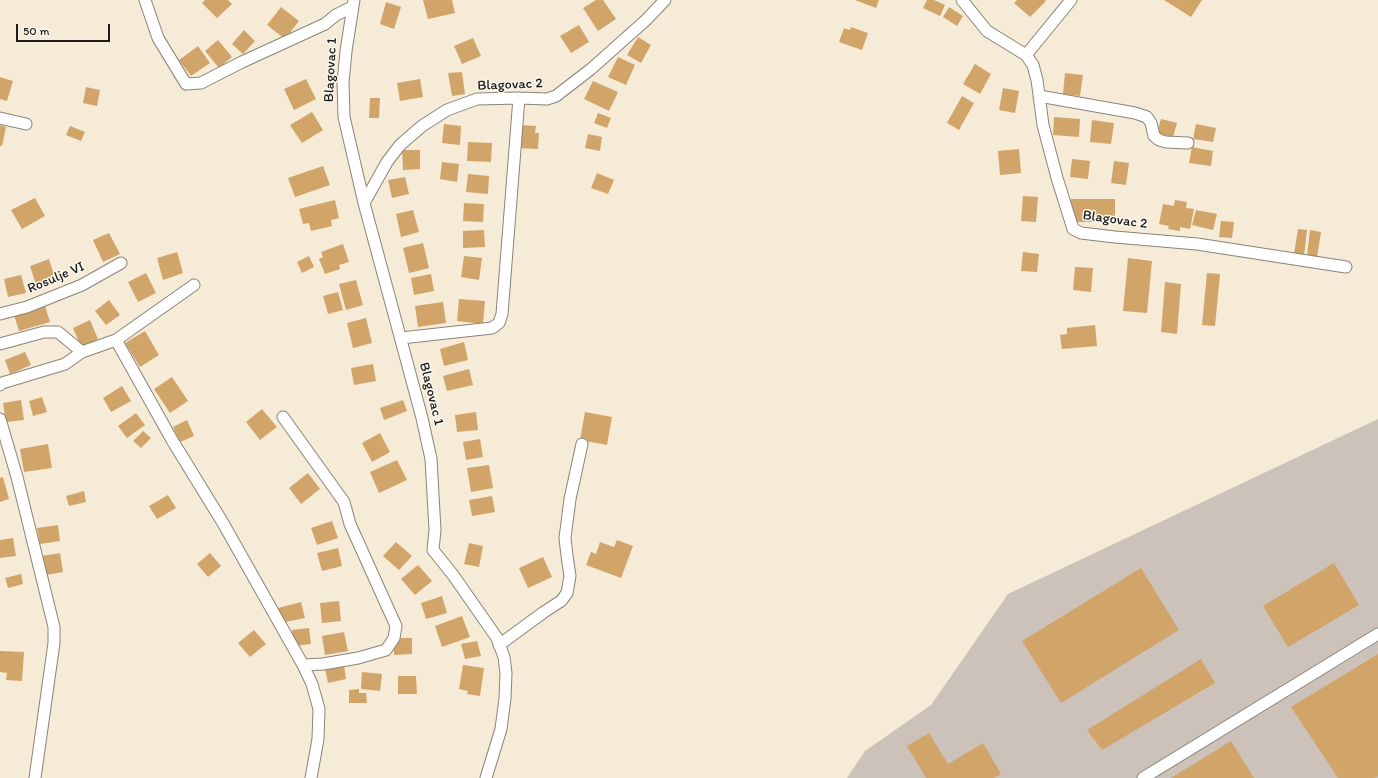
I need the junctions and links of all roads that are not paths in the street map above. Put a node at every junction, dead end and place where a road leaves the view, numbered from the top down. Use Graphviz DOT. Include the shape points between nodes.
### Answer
graph roads {
  1 [pos="145,0"];
  2 [pos="665,0"];
  3 [pos="962,0"];
  4 [pos="1072,0"];
  5 [pos="353,3"];
  6 [pos="1026,55"];
  7 [pos="1039,96"];
  8 [pos="518,98"];
  9 [pos="0,118"];
  10 [pos="26,124"];
  11 [pos="1188,143"];
  12 [pos="364,202"];
  13 [pos="121,263"];
  14 [pos="1346,267"];
  15 [pos="194,285"];
  16 [pos="0,314"];
  17 [pos="401,338"];
  18 [pos="116,340"];
  19 [pos="0,344"];
  20 [pos="82,352"];
  21 [pos="0,385"];
  22 [pos="283,417"];
  23 [pos="0,419"];
  24 [pos="582,444"];
  25 [pos="1378,634"];
  26 [pos="499,645"];
  27 [pos="303,665"];
  28 [pos="35,778"];
  29 [pos="311,778"];
  30 [pos="486,778"];
  31 [pos="1143,778"];
  1 -- 5 [label="street" via="158,38 186,84 201,83 325,24"];
  2 -- 8 [label="street, Blagovac 2" via="646,20 563,92 547,99"];
  3 -- 6 [label="street" via="987,31"];
  4 -- 6 [label="street"];
  5 -- 12 [label="street, Blagovac 1" via="343,84 344,117"];
  6 -- 7 [label="street, Blagovac 2" via="1033,65"];
  7 -- 11 [label="street" via="1135,113 1147,117 1154,136 1159,140"];
  7 -- 14 [label="street, Blagovac 2" via="1043,125 1073,229 1081,233 1197,244"];
  8 -- 12 [label="street, Blagovac 2" via="476,99 447,110 422,126 400,145 387,162"];
  8 -- 17 [label="street" via="502,314 499,323 492,328"];
  9 -- 10 [label="street"];
  12 -- 17 [label="street, Blagovac 1"];
  13 -- 16 [label="street, Rosulje VI" via="82,285 27,307"];
  15 -- 18 [label="street"];
  17 -- 26 [label="street, Blagovac 1" via="431,459 435,530 433,550 497,638"];
  18 -- 20 [label="street"];
  18 -- 27 [label="street"];
  19 -- 20 [label="street" via="44,332 58,332"];
  20 -- 21 [label="street" via="65,364"];
  22 -- 27 [label="street" via="344,502 350,524 396,626 394,638 386,650 358,658"];
  23 -- 28 [label="street" via="54,627"];
  24 -- 26 [label="street" via="570,499 565,538 570,576 567,593 562,601"];
  25 -- 31 [label="street"];
  26 -- 30 [label="street, Blagovac 1" via="504,657 506,698 501,729"];
  27 -- 29 [label="street" via="319,709 318,739"];
}
